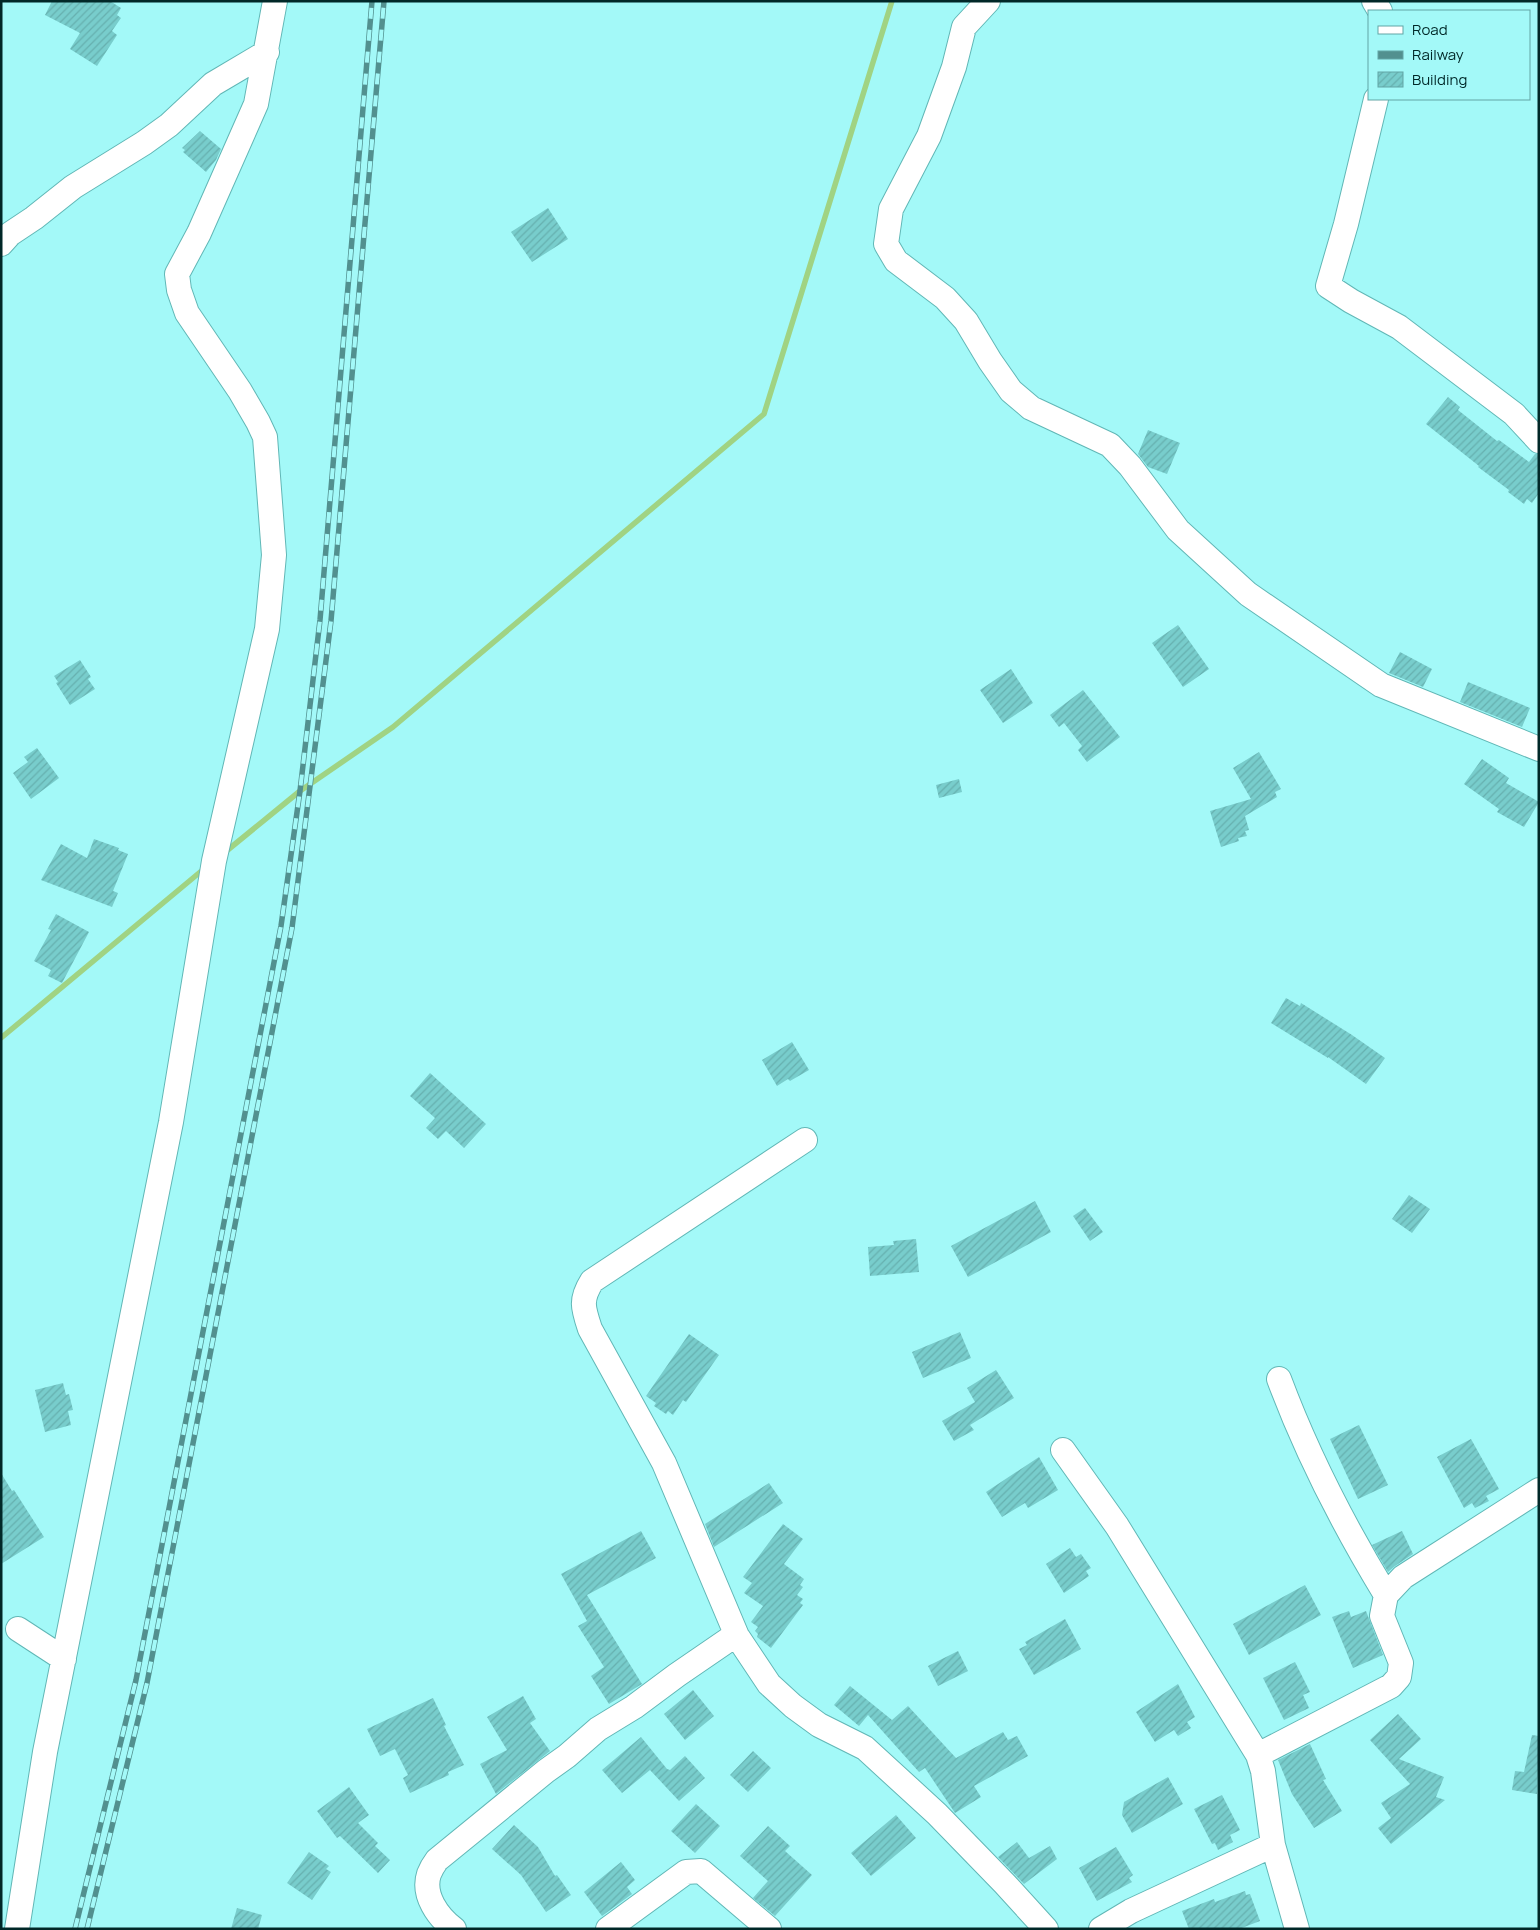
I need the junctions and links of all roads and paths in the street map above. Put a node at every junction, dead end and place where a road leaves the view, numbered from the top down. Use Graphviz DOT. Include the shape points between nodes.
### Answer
graph roads {
  1 [pos="275,1"];
  2 [pos="988,1"];
  3 [pos="266,52"];
  4 [pos="1376,100"];
  5 [pos="1,244"];
  6 [pos="1539,440"];
  7 [pos="1539,749"];
  8 [pos="805,1140"];
  9 [pos="1279,1378"];
  10 [pos="1064,1450"];
  11 [pos="1539,1490"];
  12 [pos="1386,1595"];
  13 [pos="18,1630"];
  14 [pos="737,1636"];
  15 [pos="64,1659"];
  16 [pos="1258,1755"];
  17 [pos="1273,1845"];
  18 [pos="17,1929"];
  19 [pos="454,1929"];
  20 [pos="608,1929"];
  21 [pos="769,1929"];
  22 [pos="1046,1929"];
  23 [pos="1101,1929"];
  24 [pos="1297,1929"];
  1 -- 3 [label="street"];
  2 -- 7 [label="street" via="964,27 954,67 929,136 891,209 886,244 896,261 945,298 966,321 1011,391 1031,408 1110,445 1178,530 1248,594 1381,684"];
  3 -- 5 [label="street" via="214,84 144,143 73,186"];
  3 -- 15 [label="street" via="256,104 200,233 177,274 187,313 240,391 265,437 274,555 266,629 214,862 172,1122"];
  4 -- 6 [label="street" via="1328,286 1399,327 1514,414"];
  8 -- 14 [label="street" via="592,1281 584,1294 583,1308 590,1329 664,1463"];
  9 -- 12 [label="street" via="1296,1426 1346,1527"];
  10 -- 16 [label="street" via="1117,1526"];
  11 -- 12 [label="street" via="1403,1576"];
  12 -- 16 [label="street" via="1382,1616 1401,1663 1399,1677 1391,1686"];
  13 -- 15 [label="street"];
  14 -- 19 [label="street" via="598,1729 437,1860 429,1874 432,1905 444,1922"];
  14 -- 22 [label="street" via="769,1684 819,1725 866,1748 944,1821"];
  15 -- 18 [label="street" via="45,1752"];
  16 -- 17 [label="street"];
  17 -- 23 [label="street" via="1131,1911"];
  17 -- 24 [label="street"];
  20 -- 21 [label="street" via="686,1872 701,1871"];
}
